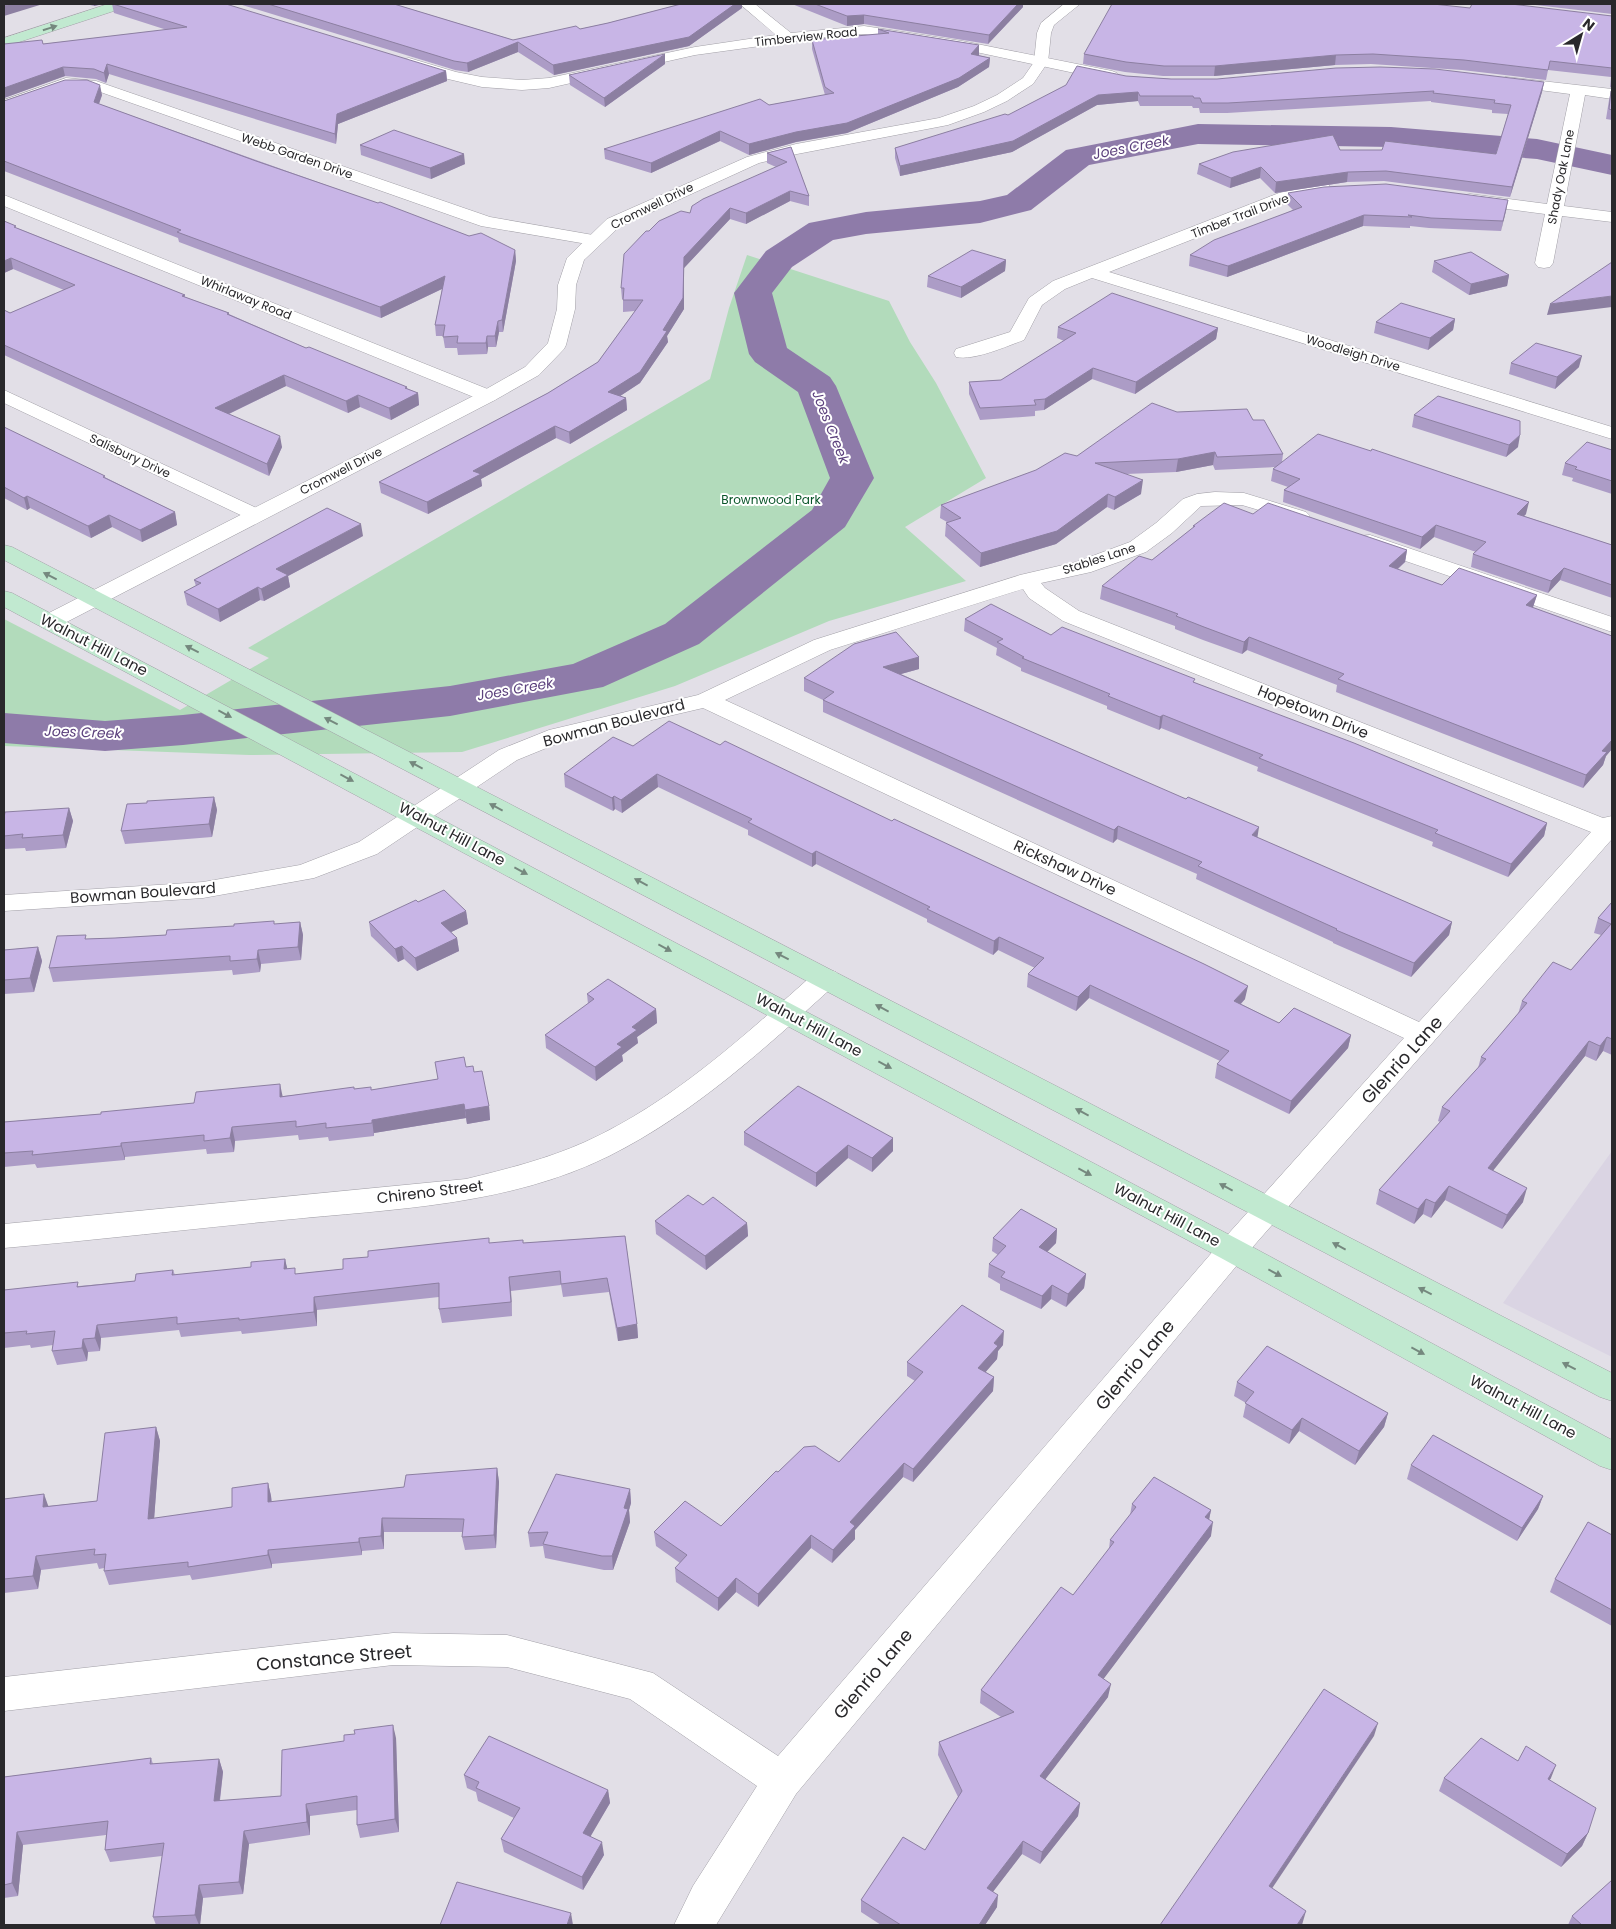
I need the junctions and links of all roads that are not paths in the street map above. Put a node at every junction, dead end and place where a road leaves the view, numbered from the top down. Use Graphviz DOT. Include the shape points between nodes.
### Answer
graph roads {
  1 [pos="85,4"];
  2 [pos="121,4"];
  3 [pos="747,4"];
  4 [pos="1073,4"];
  5 [pos="4,31"];
  6 [pos="788,38"];
  7 [pos="4,43"];
  8 [pos="397,58"];
  9 [pos="1041,62"];
  10 [pos="1125,79"];
  11 [pos="1492,81"];
  12 [pos="1578,91"];
  13 [pos="1612,94"];
  14 [pos="4,105"];
  15 [pos="1341,188"];
  16 [pos="1450,197"];
  17 [pos="4,200"];
  18 [pos="1554,210"];
  19 [pos="1612,218"];
  20 [pos="593,240"];
  21 [pos="1544,263"];
  22 [pos="1094,273"];
  23 [pos="963,352"];
  24 [pos="4,396"];
  25 [pos="488,396"];
  26 [pos="1612,433"];
  27 [pos="256,515"];
  28 [pos="1316,522"];
  29 [pos="1353,535"];
  30 [pos="4,552"];
  31 [pos="1028,580"];
  32 [pos="4,598"];
  33 [pos="93,598"];
  34 [pos="49,622"];
  35 [pos="1612,625"];
  36 [pos="706,700"];
  37 [pos="458,787"];
  38 [pos="416,816"];
  39 [pos="1610,827"];
  40 [pos="4,902"];
  41 [pos="826,978"];
  42 [pos="787,1013"];
  43 [pos="1424,1036"];
  44 [pos="1269,1210"];
  45 [pos="4,1236"];
  46 [pos="1232,1250"];
  47 [pos="1612,1388"];
  48 [pos="1612,1456"];
  49 [pos="4,1694"];
  50 [pos="782,1781"];
  51 [pos="695,1925"];
  1 -- 5 [label="main road"];
  7 -- 2 [label="main road, one-way"];
  3 -- 6 [label="street"];
  4 -- 9 [label="street" via="1048,23"];
  6 -- 8 [label="street, Timberview Road" via="695,51 576,78 522,85 472,80"];
  6 -- 9 [label="street, Timberview Road" via="864,30"];
  9 -- 10 [label="street, Timberview Road"];
  9 -- 20 [label="street, Cromwell Drive" via="1028,80 979,109 942,122 753,160 632,213 613,223"];
  11 -- 12 [label="street"];
  12 -- 13 [label="street"];
  12 -- 18 [label="street, Shady Oak Lane"];
  14 -- 20 [label="street, Webb Garden Drive" via="66,83 92,84 487,222"];
  15 -- 22 [label="street, Timber Trail Drive" via="1285,197"];
  16 -- 18 [label="street"];
  17 -- 25 [label="street, Whirlaway Road"];
  18 -- 19 [label="street"];
  18 -- 21 [label="street, Shady Oak Lane"];
  20 -- 25 [label="street, Cromwell Drive" via="576,258 567,285 566,309 557,345 532,371"];
  22 -- 23 [label="street, Timber Trail Drive" via="1059,285 1035,302 1016,336"];
  22 -- 26 [label="street, Woodleigh Drive"];
  24 -- 27 [label="street, Salisbury Drive"];
  25 -- 27 [label="street, Cromwell Drive"];
  27 -- 33 [label="street, Cromwell Drive"];
  28 -- 31 [label="street, Stables Lane" via="1244,499 1197,500 1138,547 1083,567"];
  29 -- 35 [label="street"];
  33 -- 30 [label="main road, one-way"];
  31 -- 36 [label="street, Bowman Boulevard" via="822,645"];
  31 -- 39 [label="street, Hopetown Drive" via="1037,593 1071,616"];
  32 -- 34 [label="main road, Walnut Hill Lane"];
  33 -- 34 [label="street, Cromwell Drive"];
  37 -- 33 [label="main road, one-way"];
  34 -- 38 [label="main road, Walnut Hill Lane, one-way"];
  36 -- 37 [label="street, Bowman Boulevard" via="558,735 508,755"];
  36 -- 43 [label="street, Rickshaw Drive"];
  37 -- 38 [label="street, Bowman Boulevard"];
  41 -- 37 [label="main road, one-way"];
  38 -- 40 [label="street, Bowman Boulevard" via="368,848 305,872 203,890"];
  38 -- 42 [label="main road, Walnut Hill Lane, one-way"];
  39 -- 43 [label="street, Glenrio Lane"];
  41 -- 42 [label="street, Chireno Street"];
  44 -- 41 [label="main road, one-way"];
  42 -- 45 [label="street, Chireno Street" via="690,1094 597,1149 532,1174 466,1190"];
  42 -- 46 [label="main road, Walnut Hill Lane, one-way"];
  43 -- 44 [label="street, Glenrio Lane"];
  44 -- 46 [label="street, Glenrio Lane"];
  47 -- 44 [label="main road, one-way"];
  46 -- 48 [label="main road, Walnut Hill Lane, one-way"];
  46 -- 50 [label="street, Glenrio Lane"];
  49 -- 50 [label="street, Constance Street" via="393,1650 507,1651 640,1686"];
  50 -- 51 [label="street, Glenrio Lane"];
}
